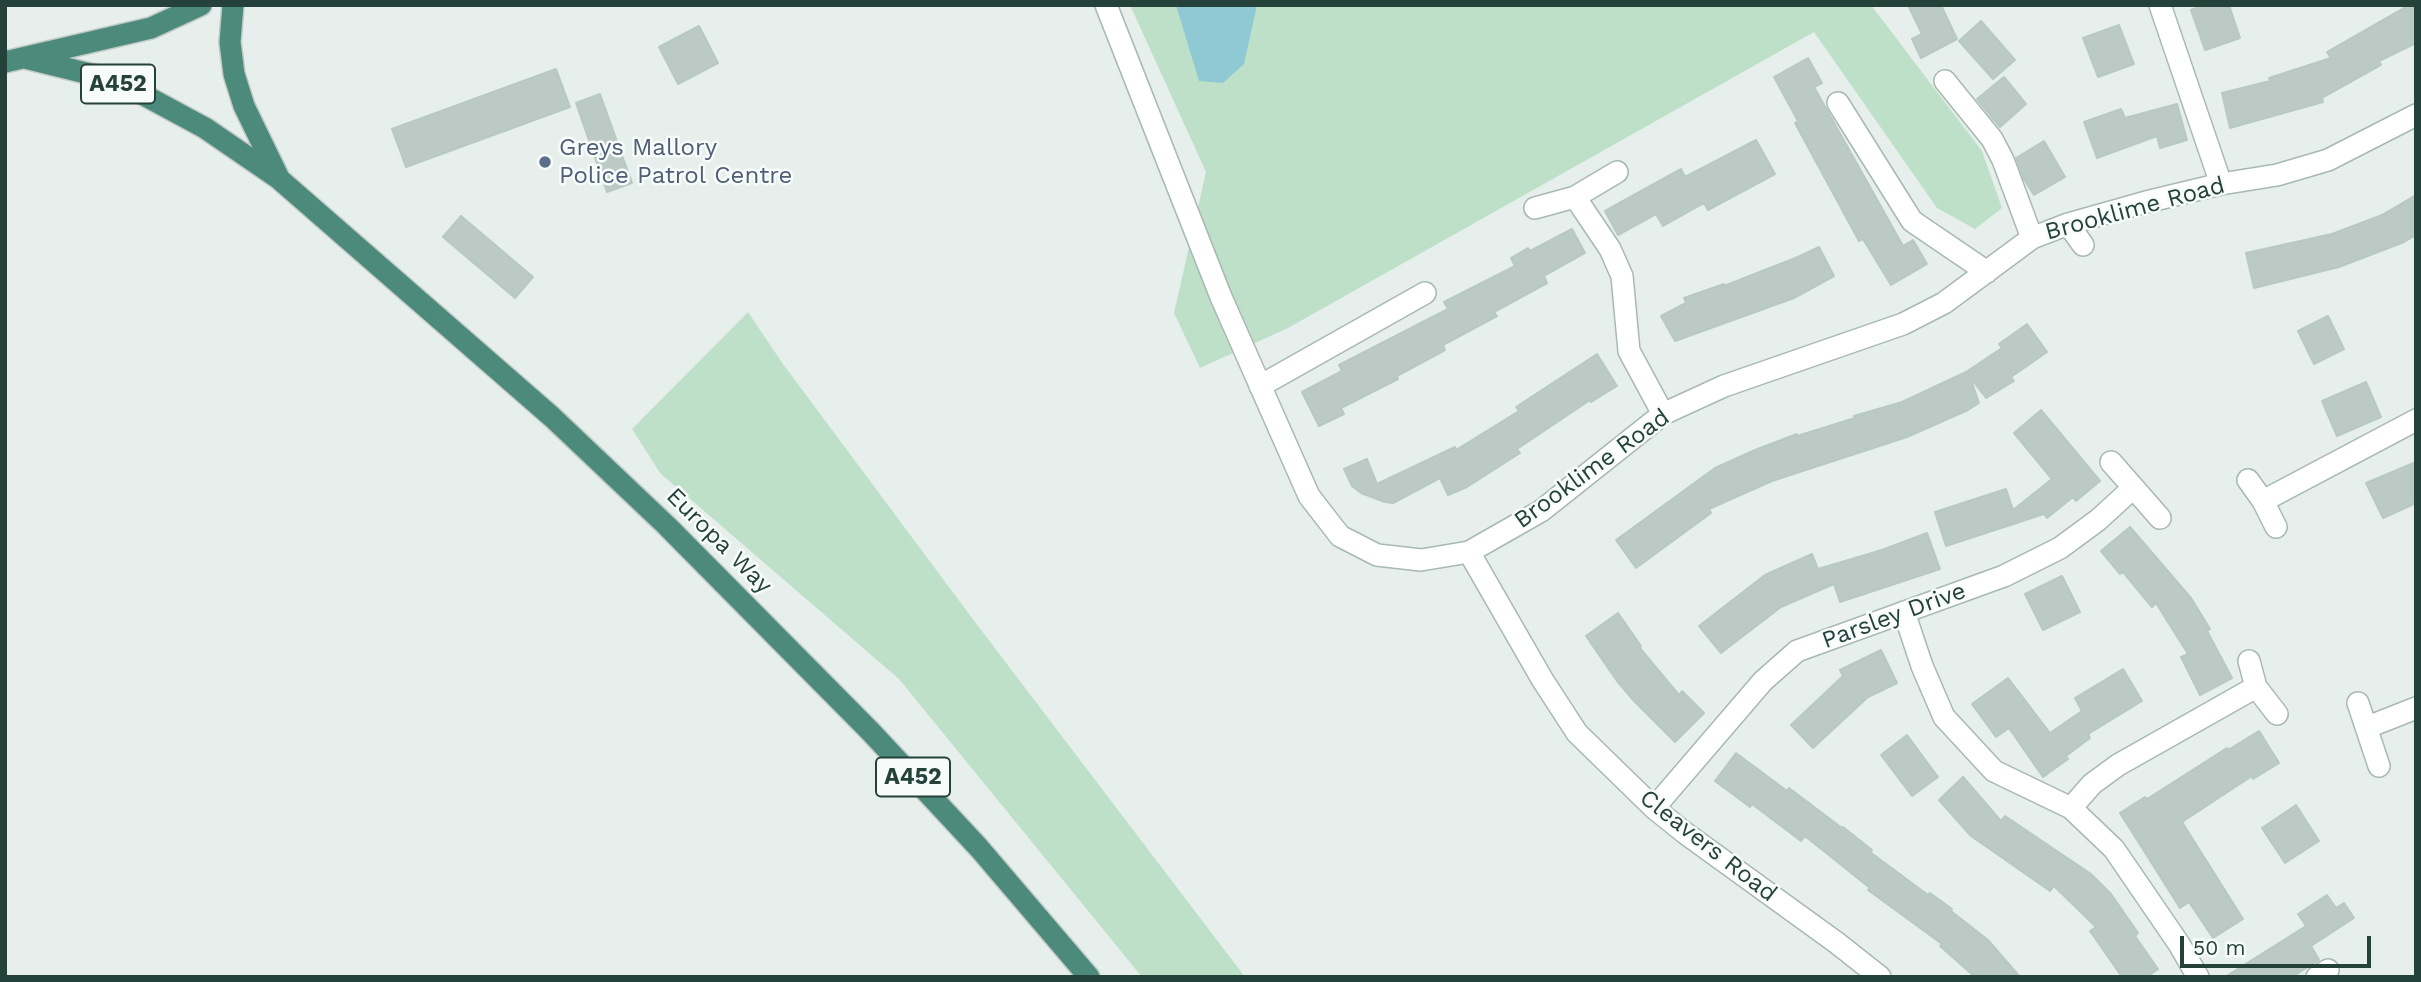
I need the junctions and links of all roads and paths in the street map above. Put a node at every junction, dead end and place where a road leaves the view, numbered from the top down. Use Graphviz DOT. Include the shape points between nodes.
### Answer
graph roads {
  1 [pos="201,5"];
  2 [pos="233,5"];
  3 [pos="1106,5"];
  4 [pos="2160,5"];
  5 [pos="15,60"];
  6 [pos="1945,81"];
  7 [pos="1838,103"];
  8 [pos="2416,115"];
  9 [pos="1617,172"];
  10 [pos="278,178"];
  11 [pos="2221,184"];
  12 [pos="1575,197"];
  13 [pos="1535,208"];
  14 [pos="2068,224"];
  15 [pos="2032,238"];
  16 [pos="2083,245"];
  17 [pos="1987,272"];
  18 [pos="1425,293"];
  19 [pos="1260,386"];
  20 [pos="1663,414"];
  21 [pos="2416,420"];
  22 [pos="2111,462"];
  23 [pos="2248,480"];
  24 [pos="2133,488"];
  25 [pos="2263,501"];
  26 [pos="2160,518"];
  27 [pos="2276,527"];
  28 [pos="1469,552"];
  29 [pos="1904,612"];
  30 [pos="2249,661"];
  31 [pos="2256,687"];
  32 [pos="2358,704"];
  33 [pos="2416,708"];
  34 [pos="2277,714"];
  35 [pos="2368,727"];
  36 [pos="2379,766"];
  37 [pos="1654,808"];
  38 [pos="2071,808"];
  39 [pos="1089,977"];
  40 [pos="1880,977"];
  41 [pos="2198,977"];
  1 -- 5 [label="highway" via="150,28"];
  2 -- 10 [label="highway, Europa Way / A452" via="230,41 234,74"];
  3 -- 19 [label="street, Brooklime Road"];
  4 -- 11 [label="street"];
  5 -- 10 [label="highway, Europa Way / A452" via="102,77 142,93 205,128"];
  6 -- 15 [label="street" via="1993,139"];
  7 -- 17 [label="street" via="1912,221"];
  8 -- 11 [label="street, Brooklime Road" via="2328,160"];
  9 -- 12 [label="street"];
  10 -- 39 [label="highway, Europa Way / A452" via="552,417 667,526 871,732 979,848"];
  11 -- 14 [label="street, Brooklime Road"];
  12 -- 13 [label="street"];
  12 -- 20 [label="street" via="1622,276 1629,351"];
  14 -- 15 [label="street, Brooklime Road"];
  14 -- 16 [label="street"];
  15 -- 17 [label="street, Brooklime Road"];
  17 -- 20 [label="street, Brooklime Road" via="1944,303 1903,324 1724,386"];
  18 -- 19 [label="street"];
  19 -- 28 [label="street, Brooklime Road" via="1309,496 1340,536 1377,555 1421,561"];
  20 -- 28 [label="street, Brooklime Road" via="1541,511"];
  21 -- 25 [label="street"];
  22 -- 24 [label="street"];
  23 -- 25 [label="street"];
  24 -- 26 [label="street"];
  24 -- 29 [label="street, Parsley Drive" via="2060,548 2004,576"];
  25 -- 27 [label="street"];
  28 -- 37 [label="street, Cleavers Road" via="1577,733"];
  29 -- 37 [label="street, Parsley Drive" via="1797,651 1763,681"];
  29 -- 38 [label="street" via="1944,717 1994,771"];
  30 -- 31 [label="street"];
  31 -- 34 [label="street"];
  31 -- 38 [label="street" via="2118,765 2092,784"];
  32 -- 35 [label="street"];
  33 -- 35 [label="street"];
  35 -- 36 [label="street"];
  37 -- 40 [label="street, Cleavers Road"];
  38 -- 41 [label="street" via="2114,849"];
}
